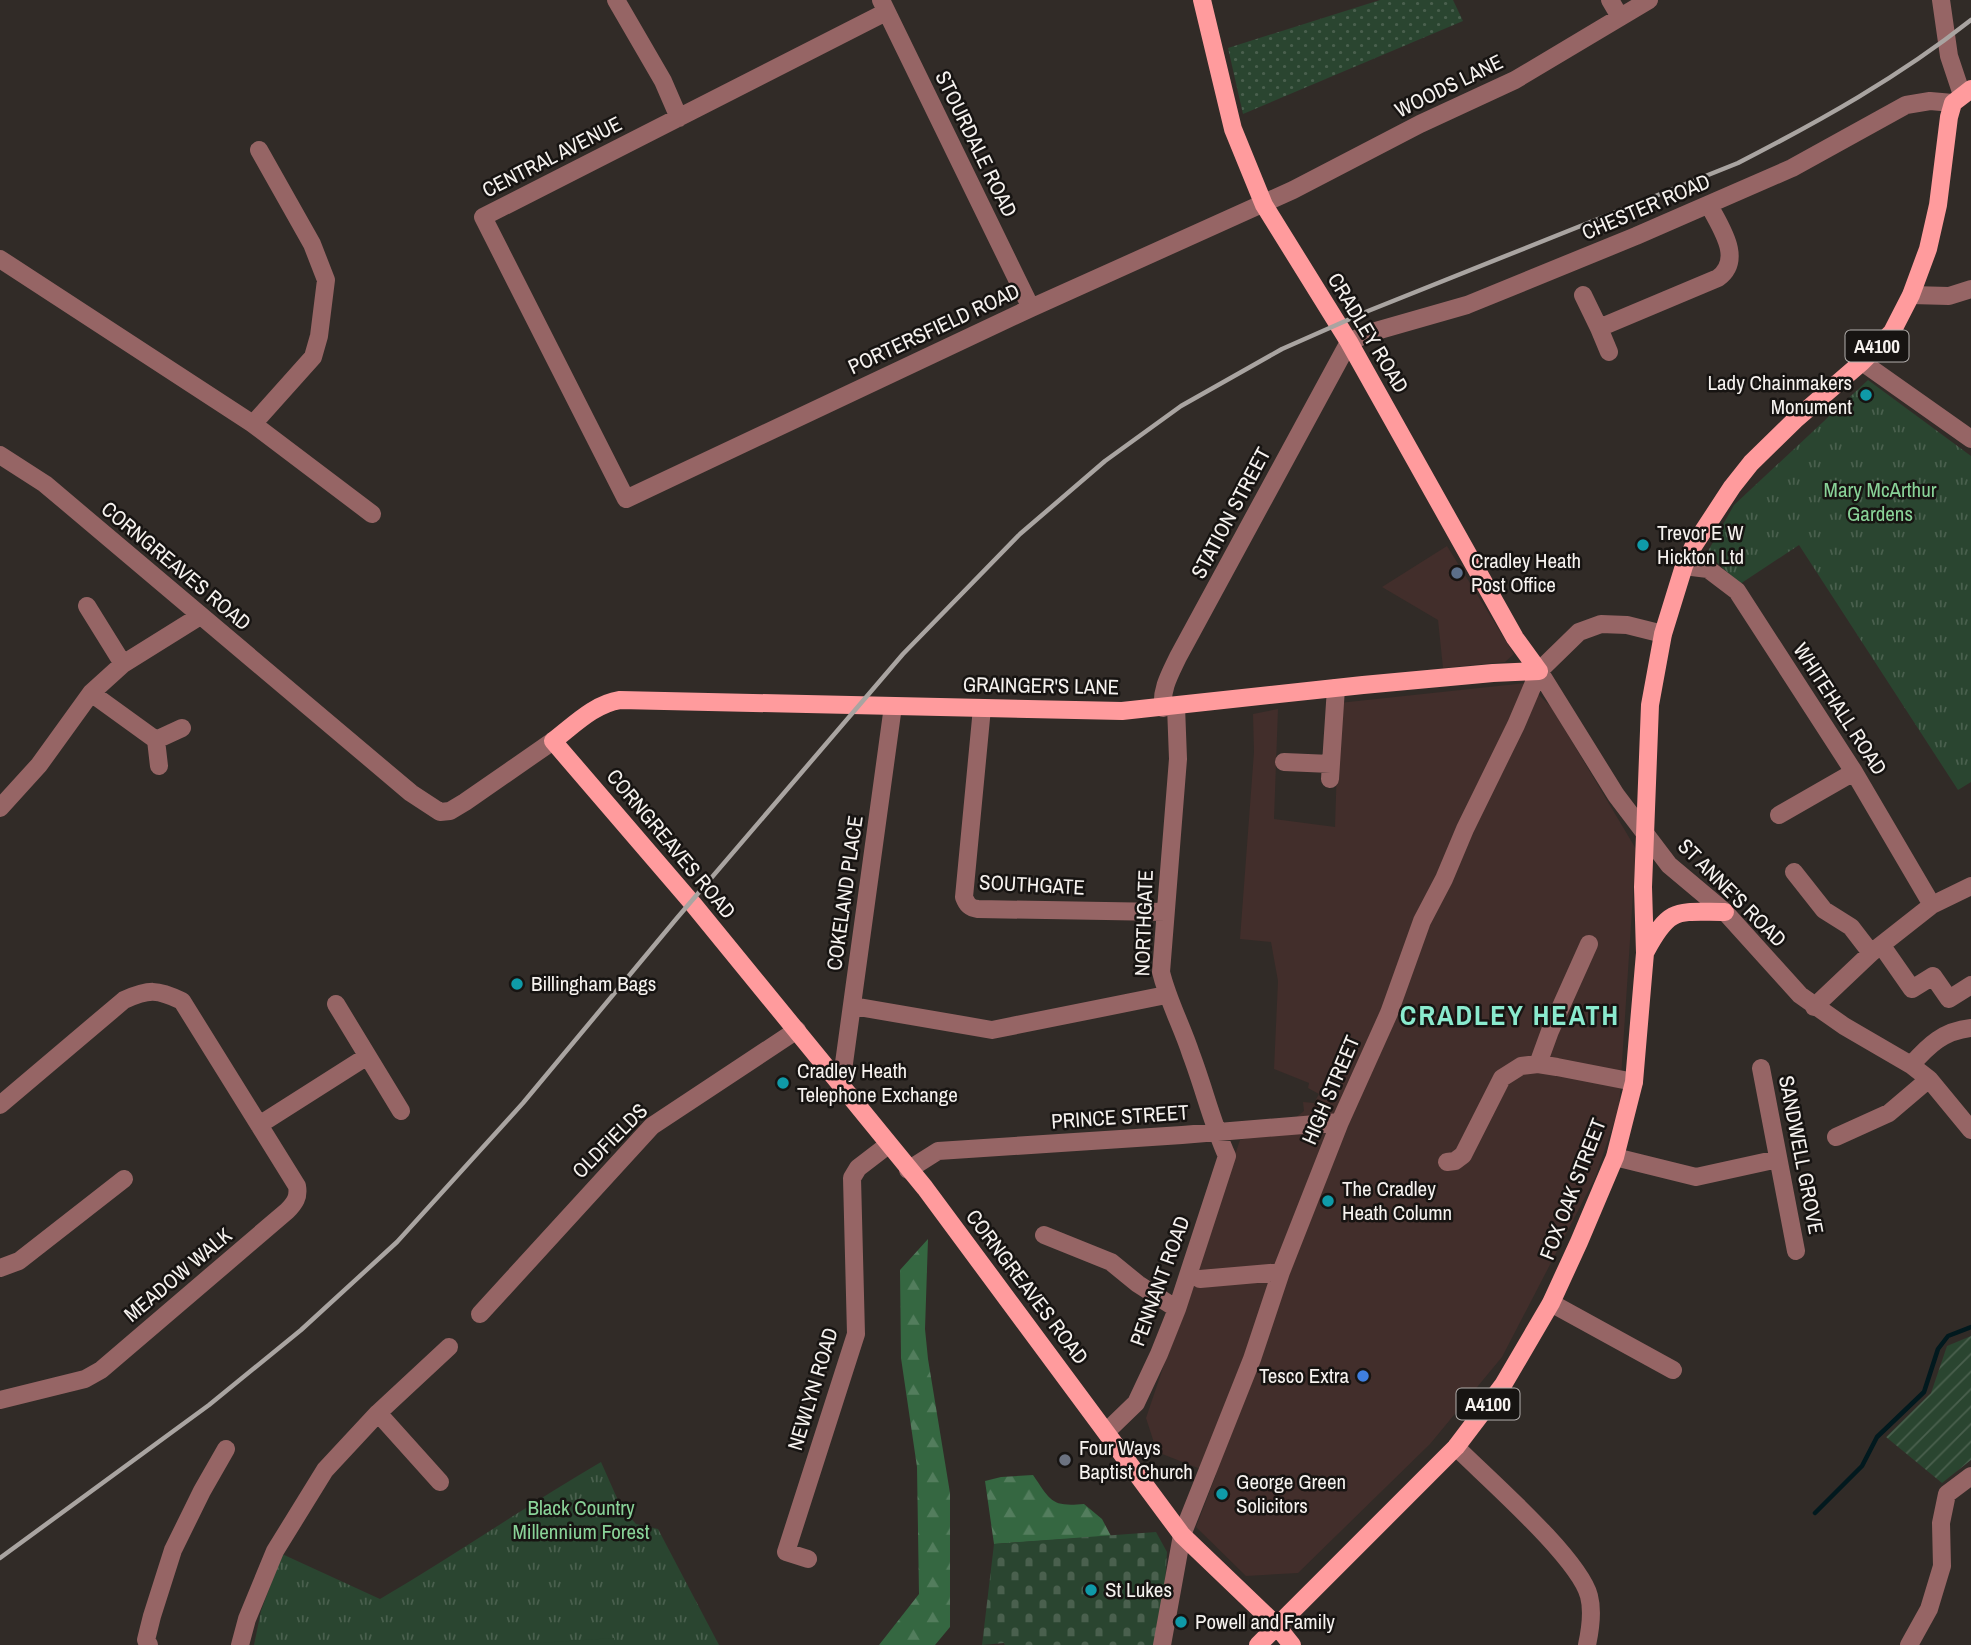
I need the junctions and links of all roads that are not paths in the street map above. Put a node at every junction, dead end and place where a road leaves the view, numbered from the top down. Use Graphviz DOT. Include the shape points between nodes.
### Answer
graph roads {
  1 [pos="616,0"];
  2 [pos="1202,0"];
  3 [pos="1610,0"];
  4 [pos="1649,0"];
  5 [pos="1941,0"];
  6 [pos="884,6"];
  7 [pos="1620,17"];
  8 [pos="1962,96"];
  9 [pos="679,118"];
  10 [pos="259,150"];
  11 [pos="1264,205"];
  12 [pos="1709,205"];
  13 [pos="0,259"];
  14 [pos="1971,289"];
  15 [pos="1583,295"];
  16 [pos="1911,295"];
  17 [pos="1031,308"];
  18 [pos="1599,328"];
  19 [pos="1349,342"];
  20 [pos="1609,352"];
  21 [pos="1862,362"];
  22 [pos="253,424"];
  23 [pos="1971,439"];
  24 [pos="0,454"];
  25 [pos="626,499"];
  26 [pos="372,514"];
  27 [pos="1684,566"];
  28 [pos="87,606"];
  29 [pos="200,616"];
  30 [pos="1663,634"];
  31 [pos="123,664"];
  32 [pos="1539,671"];
  33 [pos="1336,688"];
  34 [pos="91,693"];
  35 [pos="893,706"];
  36 [pos="1169,707"];
  37 [pos="982,708"];
  38 [pos="182,728"];
  39 [pos="156,740"];
  40 [pos="553,741"];
  41 [pos="1284,762"];
  42 [pos="159,766"];
  43 [pos="1854,772"];
  44 [pos="0,808"];
  45 [pos="1779,815"];
  46 [pos="1644,835"];
  47 [pos="1794,872"];
  48 [pos="1971,886"];
  49 [pos="1932,905"];
  50 [pos="1165,912"];
  51 [pos="1725,912"];
  52 [pos="1589,944"];
  53 [pos="1876,950"];
  54 [pos="1645,953"];
  55 [pos="1971,985"];
  56 [pos="1166,995"];
  57 [pos="336,1004"];
  58 [pos="853,1006"];
  59 [pos="1814,1007"];
  60 [pos="1971,1028"];
  61 [pos="797,1030"];
  62 [pos="366,1057"];
  63 [pos="1538,1064"];
  64 [pos="1911,1065"];
  65 [pos="1761,1068"];
  66 [pos="1929,1079"];
  67 [pos="1634,1082"];
  68 [pos="841,1085"];
  69 [pos="0,1105"];
  70 [pos="401,1111"];
  71 [pos="1340,1122"];
  72 [pos="259,1125"];
  73 [pos="1971,1130"];
  74 [pos="1216,1133"];
  75 [pos="1836,1137"];
  76 [pos="888,1145"];
  77 [pos="1615,1157"];
  78 [pos="1778,1159"];
  79 [pos="1447,1162"];
  80 [pos="908,1170"];
  81 [pos="124,1179"];
  82 [pos="1044,1235"];
  83 [pos="1796,1251"];
  84 [pos="0,1268"];
  85 [pos="1281,1272"];
  86 [pos="1200,1279"];
  87 [pos="1551,1303"];
  88 [pos="1177,1309"];
  89 [pos="480,1314"];
  90 [pos="449,1347"];
  91 [pos="1673,1370"];
  92 [pos="0,1400"];
  93 [pos="378,1413"];
  94 [pos="1106,1432"];
  95 [pos="1456,1447"];
  96 [pos="226,1449"];
  97 [pos="1971,1476"];
  98 [pos="440,1482"];
  99 [pos="1182,1535"];
  100 [pos="807,1559"];
  101 [pos="1276,1625"];
  102 [pos="149,1645"];
  103 [pos="240,1645"];
  104 [pos="1164,1645"];
  105 [pos="1258,1645"];
  106 [pos="1292,1645"];
  107 [pos="1587,1645"];
  108 [pos="1909,1645"];
  1 -- 9 [label="street"];
  2 -- 11 [label="main road, CRADLEY ROAD" via="1233,129"];
  3 -- 7 [label="street"];
  4 -- 7 [label="street, WOODS LANE"];
  5 -- 8 [label="street" via="1949,56"];
  6 -- 9 [label="street, CENTRAL AVENUE"];
  6 -- 17 [label="street, STOURDALE ROAD"];
  7 -- 11 [label="street, WOODS LANE" via="1515,80"];
  8 -- 12 [label="street, CHESTER ROAD" via="1906,105 1792,168"];
  8 -- 16 [label="main road, A4100" via="1949,117 1938,205"];
  9 -- 25 [label="street, CENTRAL AVENUE" via="483,217"];
  10 -- 22 [label="street" via="312,244 326,280 313,357"];
  11 -- 17 [label="street, PORTERSFIELD ROAD"];
  11 -- 19 [label="main road, CRADLEY ROAD"];
  12 -- 18 [label="street" via="1728,246 1725,273"];
  12 -- 19 [label="street, CHESTER ROAD" via="1467,305"];
  13 -- 22 [label="street"];
  14 -- 16 [label="street" via="1949,296"];
  15 -- 18 [label="street"];
  16 -- 21 [label="main road, A4100" via="1892,332"];
  17 -- 25 [label="street, PORTERSFIELD ROAD"];
  18 -- 20 [label="street"];
  19 -- 32 [label="main road, CRADLEY ROAD" via="1515,638"];
  19 -- 36 [label="street, STATION STREET" via="1178,657 1161,696"];
  21 -- 23 [label="street"];
  21 -- 27 [label="main road, FOX OAK STREET / A4100" via="1751,463"];
  22 -- 26 [label="street"];
  24 -- 29 [label="street, CORNGREAVES ROAD" via="45,484"];
  27 -- 30 [label="main road, FOX OAK STREET / A4100"];
  27 -- 43 [label="street, WHITEHALL ROAD" via="1708,569 1737,591"];
  28 -- 31 [label="street"];
  29 -- 31 [label="street"];
  29 -- 40 [label="street, CORNGREAVES ROAD" via="411,793 440,812 450,811"];
  30 -- 32 [label="street" via="1601,624 1579,632"];
  30 -- 46 [label="main road, FOX OAK STREET / A4100" via="1650,705"];
  31 -- 34 [label="street"];
  32 -- 33 [label="main road, GRAINGER'S LANE"];
  32 -- 46 [label="street, ST ANNE'S ROAD"];
  32 -- 71 [label="street, HIGH STREET" via="1422,921 1389,1013"];
  33 -- 36 [label="main road, GRAINGER'S LANE"];
  33 -- 41 [label="street" via="1331,771"];
  34 -- 39 [label="street"];
  34 -- 44 [label="street" via="39,765"];
  35 -- 37 [label="main road, GRAINGER'S LANE"];
  35 -- 40 [label="main road, GRAINGER'S LANE" via="620,700 593,710"];
  35 -- 58 [label="street, COKELAND PLACE"];
  36 -- 37 [label="main road, GRAINGER'S LANE" via="1122,711"];
  36 -- 50 [label="street, NORTHGATE" via="1178,758"];
  37 -- 50 [label="street, SOUTHGATE" via="966,903 978,909"];
  38 -- 39 [label="street"];
  39 -- 42 [label="street"];
  40 -- 61 [label="main road, CORNGREAVES ROAD"];
  43 -- 45 [label="street"];
  43 -- 49 [label="street, WHITEHALL ROAD"];
  46 -- 51 [label="street, ST ANNE'S ROAD" via="1675,872"];
  46 -- 54 [label="main road, FOX OAK STREET / A4100"];
  47 -- 53 [label="street" via="1824,910"];
  48 -- 49 [label="street"];
  49 -- 53 [label="street"];
  50 -- 56 [label="street, NORTHGATE" via="1161,972"];
  51 -- 54 [label="main road" via="1671,916 1659,926"];
  51 -- 59 [label="street, ST ANNE'S ROAD"];
  52 -- 63 [label="street"];
  53 -- 55 [label="street" via="1905,993 1933,976 1948,999"];
  53 -- 59 [label="street"];
  54 -- 67 [label="main road, FOX OAK STREET / A4100"];
  56 -- 58 [label="street" via="992,1030"];
  56 -- 74 [label="street, NORTHGATE" via="1191,1052"];
  57 -- 62 [label="street"];
  58 -- 68 [label="street, COKELAND PLACE"];
  59 -- 64 [label="street, ST ANNE'S ROAD"];
  60 -- 64 [label="street" via="1933,1041"];
  61 -- 68 [label="main road, CORNGREAVES ROAD"];
  61 -- 89 [label="street, OLDFIELDS" via="652,1126"];
  62 -- 70 [label="street"];
  62 -- 72 [label="street"];
  63 -- 67 [label="street"];
  63 -- 79 [label="street" via="1521,1066 1502,1078 1463,1154"];
  64 -- 66 [label="street, ST ANNE'S ROAD"];
  65 -- 78 [label="street, SANDWELL GROVE"];
  66 -- 73 [label="street, ST ANNE'S ROAD"];
  66 -- 75 [label="street" via="1889,1113"];
  67 -- 77 [label="main road, FOX OAK STREET / A4100"];
  68 -- 76 [label="main road, CORNGREAVES ROAD"];
  69 -- 72 [label="street, MEADOW WALK" via="124,1000 159,991 182,1002"];
  71 -- 74 [label="street, PRINCE STREET"];
  71 -- 85 [label="street, HIGH STREET"];
  72 -- 92 [label="street, MEADOW WALK" via="297,1186 293,1204 101,1370 85,1379"];
  74 -- 80 [label="street, PRINCE STREET" via="938,1151"];
  74 -- 88 [label="street, PENNANT ROAD" via="1227,1157"];
  76 -- 80 [label="main road, CORNGREAVES ROAD"];
  76 -- 100 [label="street, NEWLYN ROAD" via="852,1178 856,1335 786,1552"];
  77 -- 78 [label="street" via="1696,1177"];
  77 -- 87 [label="main road, FOX OAK STREET / A4100"];
  78 -- 83 [label="street, SANDWELL GROVE"];
  80 -- 94 [label="main road, CORNGREAVES ROAD"];
  81 -- 84 [label="street" via="19,1261"];
  82 -- 88 [label="street" via="1111,1262"];
  85 -- 86 [label="street"];
  85 -- 99 [label="street, HIGH STREET" via="1252,1359"];
  87 -- 91 [label="street"];
  87 -- 95 [label="main road, FOX OAK STREET / A4100" via="1503,1385"];
  88 -- 94 [label="street, PENNANT ROAD" via="1136,1403"];
  90 -- 93 [label="street"];
  93 -- 98 [label="street"];
  93 -- 103 [label="street" via="325,1471 275,1551"];
  94 -- 99 [label="main road, CORNGREAVES ROAD"];
  95 -- 101 [label="main road, FOX OAK STREET / A4100"];
  95 -- 107 [label="street" via="1583,1580 1590,1598"];
  96 -- 102 [label="street" via="173,1550 152,1616"];
  97 -- 108 [label="street" via="1947,1494 1941,1523 1942,1566 1929,1609"];
  99 -- 101 [label="main road, CORNGREAVES ROAD"];
  99 -- 104 [label="street, HIGH STREET"];
  101 -- 105 [label="main road, A4100"];
  101 -- 106 [label="main road, CORNGREAVES ROAD"];
}
